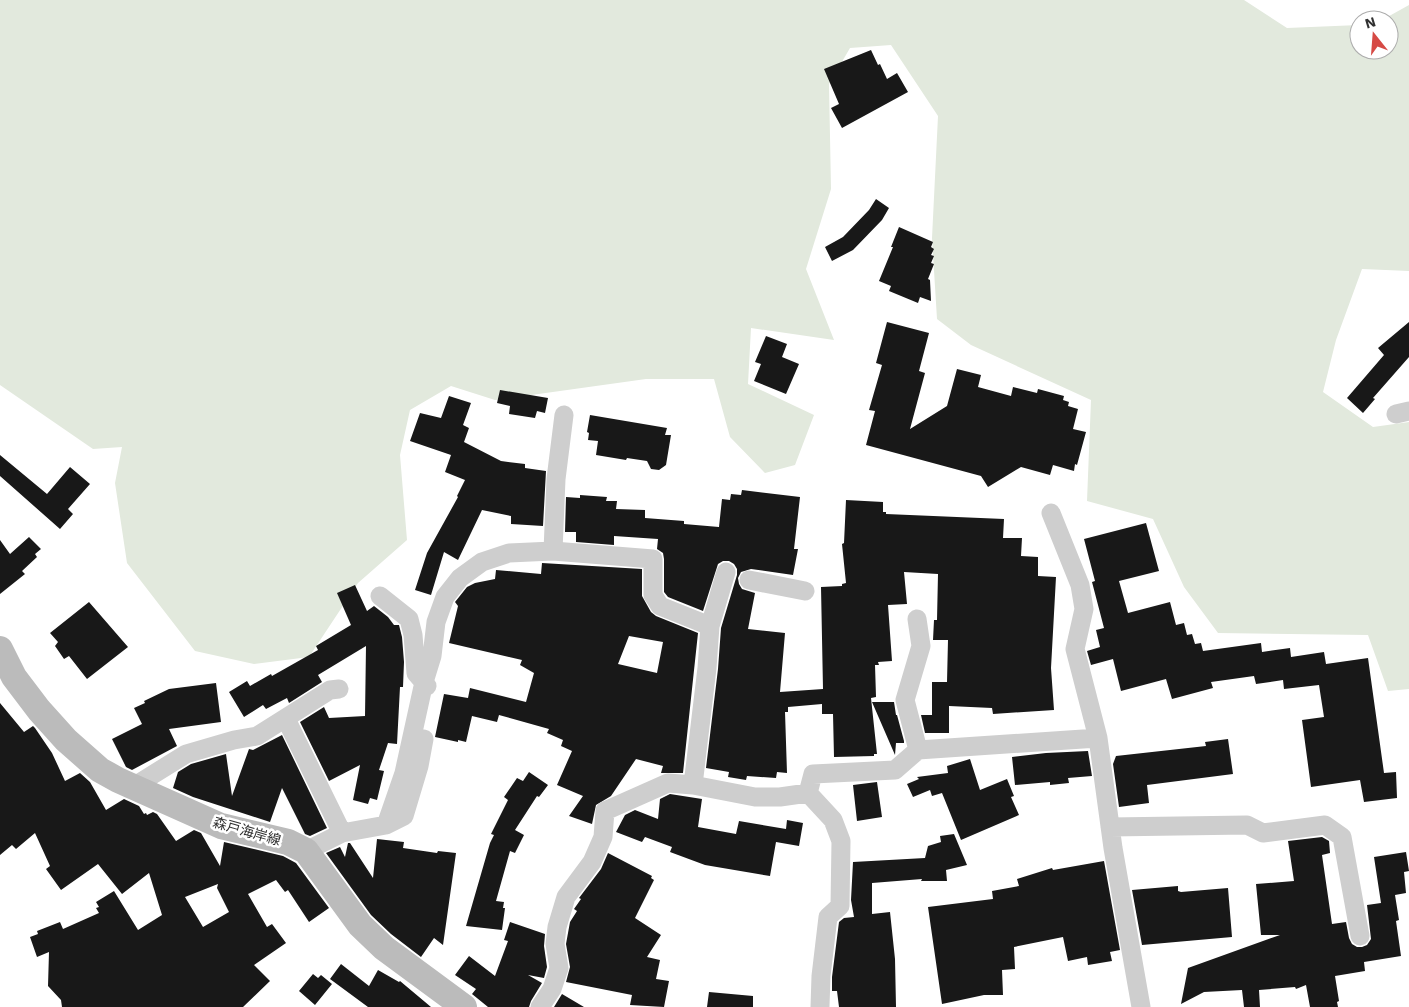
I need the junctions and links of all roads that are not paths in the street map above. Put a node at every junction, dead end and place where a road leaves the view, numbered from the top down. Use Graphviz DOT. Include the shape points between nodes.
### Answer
graph roads {
  1 [pos="564,415"];
  2 [pos="1051,513"];
  3 [pos="553,551"];
  4 [pos="726,572"];
  5 [pos="749,580"];
  6 [pos="804,591"];
  7 [pos="380,596"];
  8 [pos="917,619"];
  9 [pos="710,626"];
  10 [pos="0,649"];
  11 [pos="424,682"];
  12 [pos="339,689"];
  13 [pos="286,719"];
  14 [pos="1098,738"];
  15 [pos="918,750"];
  16 [pos="693,784"];
  17 [pos="133,787"];
  18 [pos="808,794"];
  19 [pos="1110,827"];
  20 [pos="342,833"];
  21 [pos="306,851"];
  22 [pos="1360,936"];
  23 [pos="464,1007"];
  24 [pos="540,1007"];
  25 [pos="820,1007"];
  26 [pos="1141,1007"];
  1 -- 3 [label="street" via="556,479"];
  2 -- 14 [label="street" via="1080,585 1084,609 1075,649"];
  3 -- 9 [label="street" via="654,559 653,595 660,606"];
  3 -- 11 [label="street" via="510,553 482,562 460,578 445,597 436,622 432,656"];
  4 -- 9 [label="street"];
  5 -- 6 [label="street"];
  7 -- 11 [label="street" via="409,619 416,674"];
  8 -- 15 [label="street" via="921,646 905,700"];
  9 -- 16 [label="street"];
  10 -- 17 [label="main road, 森戸海岸線" via="19,685 66,740 100,770"];
  11 -- 20 [label="street" via="434,693 419,766 404,816 386,825"];
  12 -- 13 [label="street" via="330,690"];
  13 -- 17 [label="street" via="257,736 186,754"];
  13 -- 20 [label="street"];
  14 -- 15 [label="street"];
  14 -- 19 [label="street"];
  15 -- 18 [label="street" via="895,770 813,774"];
  16 -- 18 [label="street" via="755,797"];
  16 -- 24 [label="street" via="668,783 605,812 603,837 592,862 566,897 556,927 554,944 559,968 552,989"];
  17 -- 21 [label="main road, 森戸海岸線" via="221,826 288,842"];
  18 -- 25 [label="street" via="833,820 841,841 840,906 828,917"];
  19 -- 22 [label="street" via="1247,825 1262,833 1325,825 1342,836"];
  19 -- 26 [label="street"];
  20 -- 21 [label="street"];
  21 -- 23 [label="main road, 森戸海岸線" via="360,925 384,948"];
}
